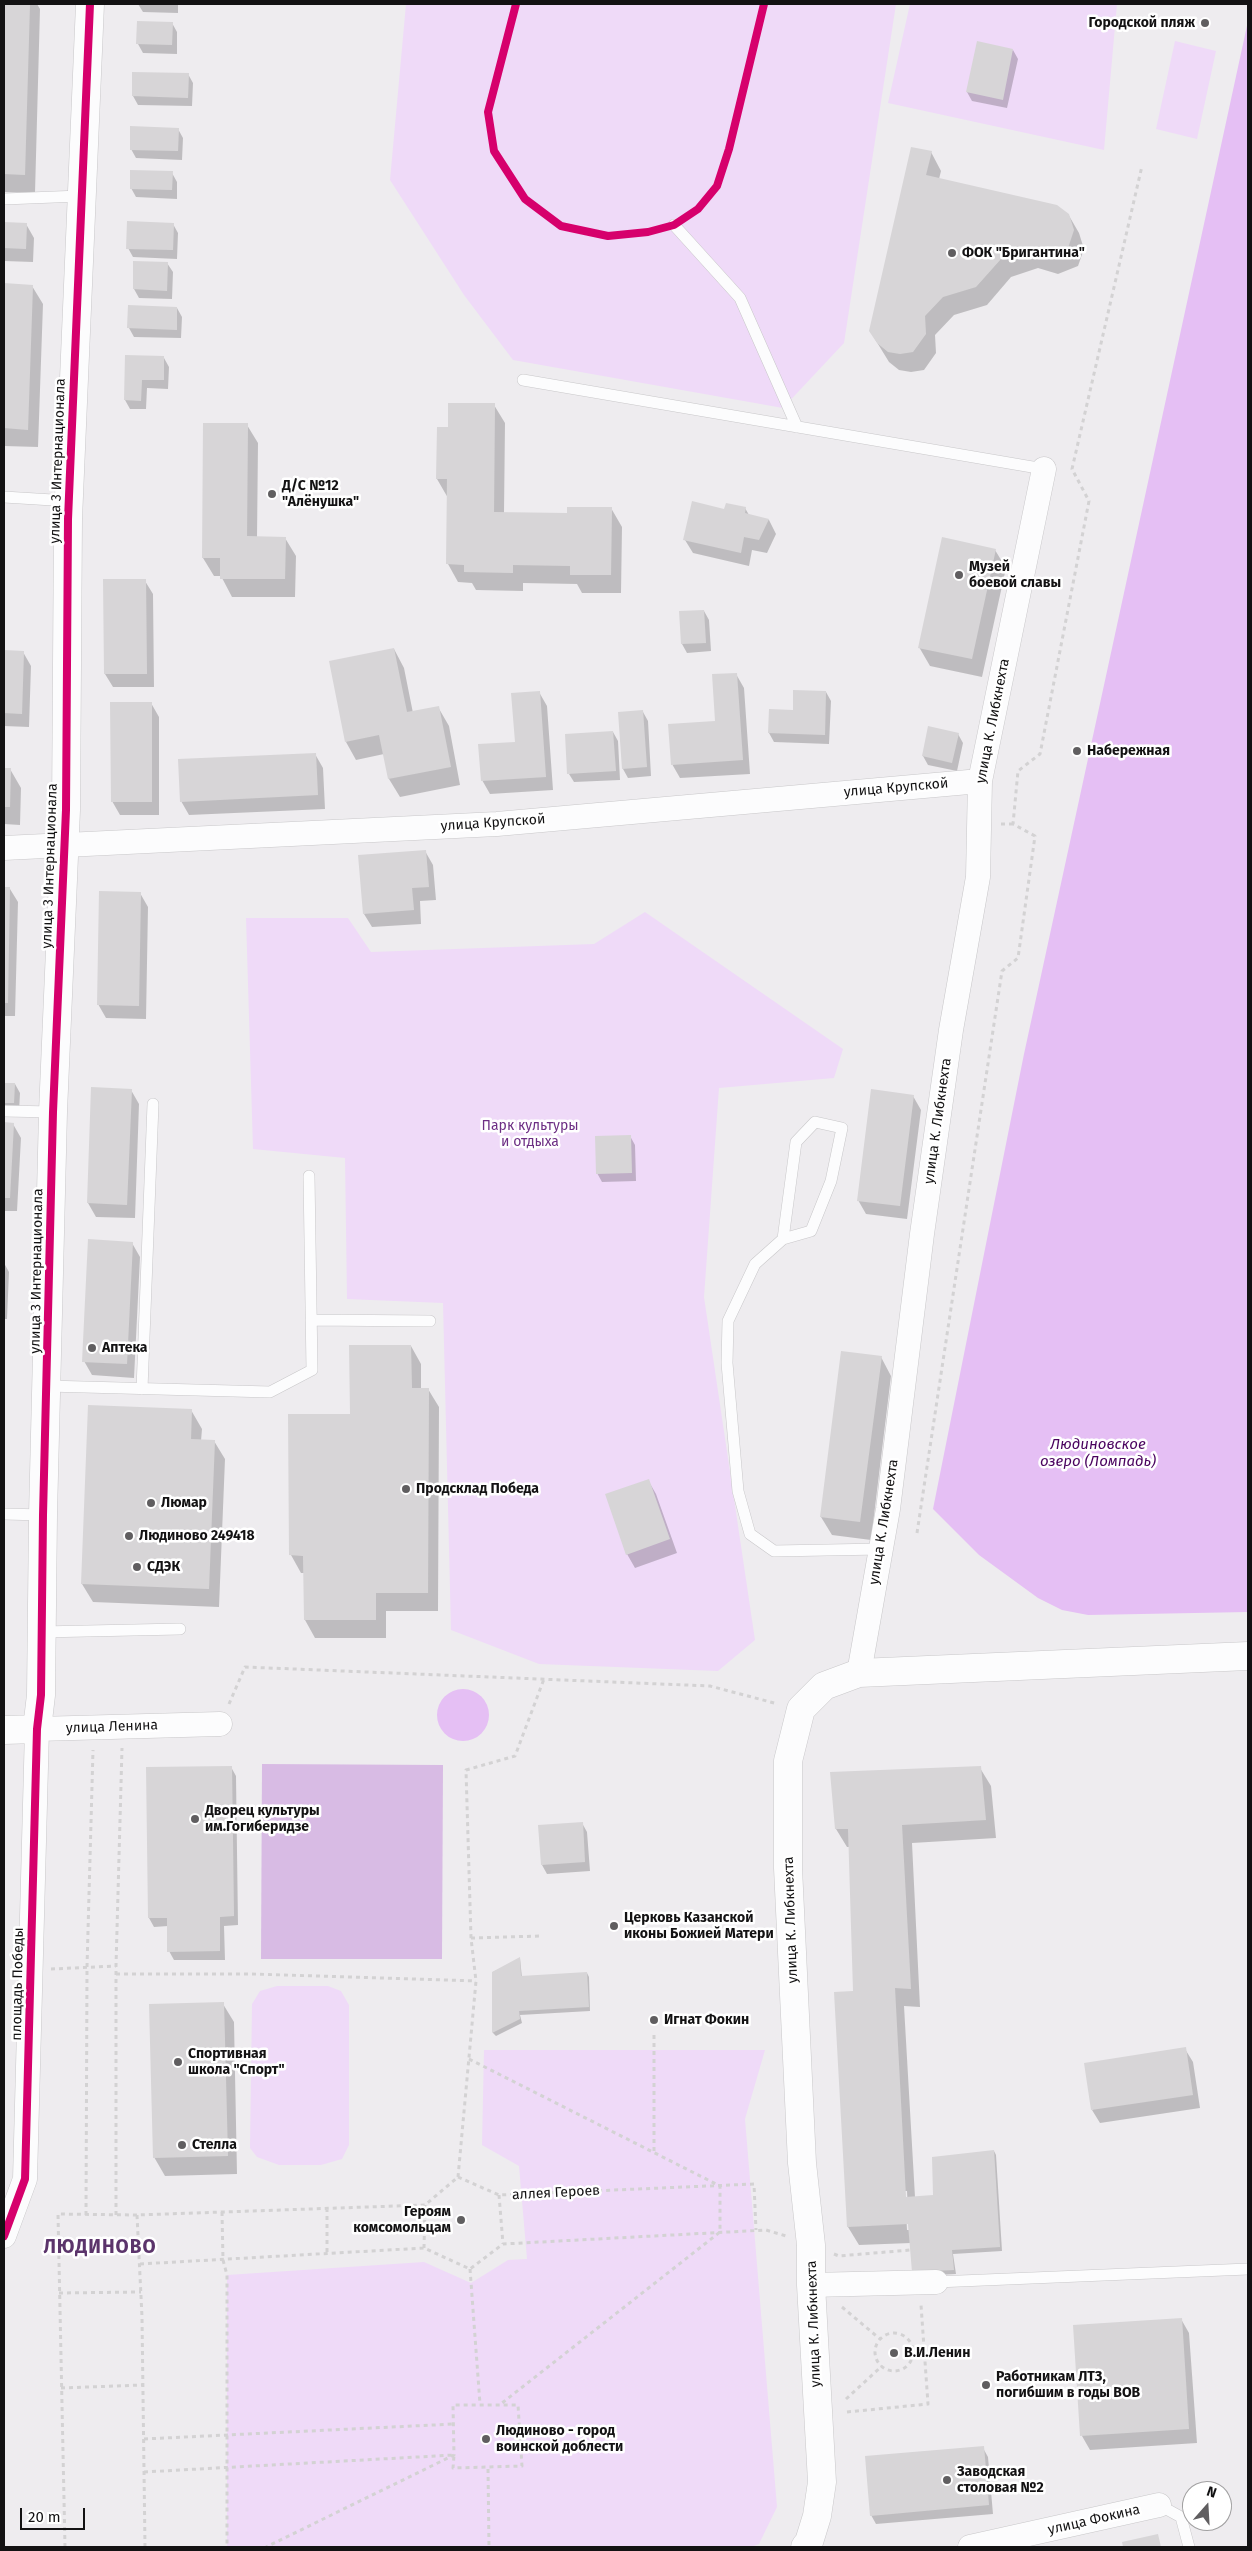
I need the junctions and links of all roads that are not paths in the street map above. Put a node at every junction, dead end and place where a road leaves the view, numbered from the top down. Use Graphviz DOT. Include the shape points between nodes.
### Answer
graph roads {
  1 [pos="90,4"];
  2 [pos="80,196"];
  3 [pos="4,199"];
  4 [pos="674,225"];
  5 [pos="523,380"];
  6 [pos="797,427"];
  7 [pos="1044,470"];
  8 [pos="4,498"];
  9 [pos="69,500"];
  10 [pos="980,781"];
  11 [pos="64,847"];
  12 [pos="4,848"];
  13 [pos="153,1104"];
  14 [pos="4,1111"];
  15 [pos="53,1112"];
  16 [pos="309,1176"];
  17 [pos="783,1239"];
  18 [pos="311,1320"];
  19 [pos="430,1321"];
  20 [pos="47,1386"];
  21 [pos="142,1389"];
  22 [pos="4,1514"];
  23 [pos="43,1515"];
  24 [pos="881,1549"];
  25 [pos="180,1629"];
  26 [pos="41,1632"];
  27 [pos="1248,1656"];
  28 [pos="859,1673"];
  29 [pos="220,1724"];
  30 [pos="37,1729"];
  31 [pos="4,1730"];
  32 [pos="4,2236"];
  33 [pos="1248,2269"];
  34 [pos="936,2282"];
  35 [pos="811,2285"];
  36 [pos="1159,2505"];
  37 [pos="805,2547"];
  38 [pos="970,2547"];
  39 [pos="1189,2547"];
  1 -- 2 [label="street, улица 3 Интернационала"];
  2 -- 3 [label="lane"];
  2 -- 9 [label="street, улица 3 Интернационала"];
  4 -- 6 [label="lane" via="740,298"];
  5 -- 6 [label="lane"];
  6 -- 7 [label="lane"];
  7 -- 10 [label="street, улица К. Либкнехта"];
  8 -- 9 [label="lane"];
  9 -- 11 [label="street, улица 3 Интернационала"];
  10 -- 11 [label="street, улица Крупской" via="497,824"];
  10 -- 24 [label="street, улица К. Либкнехта" via="978,877 951,1030"];
  11 -- 12 [label="street, улица Крупской"];
  11 -- 15 [label="street, улица 3 Интернационала"];
  13 -- 21 [label="lane"];
  14 -- 15 [label="lane"];
  15 -- 20 [label="street, улица 3 Интернационала"];
  16 -- 18 [label="lane"];
  17 -- 17 [label="lane" via="811,1231 831,1181 842,1128 814,1122 796,1142"];
  17 -- 24 [label="lane" via="755,1264 728,1321 727,1363 738,1491 750,1534 774,1551"];
  18 -- 19 [label="lane"];
  18 -- 21 [label="lane" via="312,1370 270,1392"];
  20 -- 21 [label="lane"];
  20 -- 23 [label="street, улица 3 Интернационала"];
  22 -- 23 [label="lane"];
  23 -- 26 [label="street, улица 3 Интернационала"];
  24 -- 28 [label="street, улица К. Либкнехта"];
  25 -- 26 [label="lane"];
  26 -- 30 [label="street, улица 3 Интернационала" via="41,1695"];
  27 -- 28 [label="street"];
  28 -- 35 [label="street, улица К. Либкнехта" via="824,1686 801,1710 788,1761 788,1868"];
  29 -- 30 [label="street, улица Ленина"];
  30 -- 31 [label="street, улица Ленина"];
  30 -- 32 [label="street, площадь Победы" via="25,2179"];
  33 -- 34 [label="lane"];
  34 -- 35 [label="street"];
  35 -- 37 [label="street, улица К. Либкнехта" via="822,2482 817,2516"];
  36 -- 38 [label="street, улица Фокина"];
  36 -- 39 [label="lane" via="1181,2517"];
}
